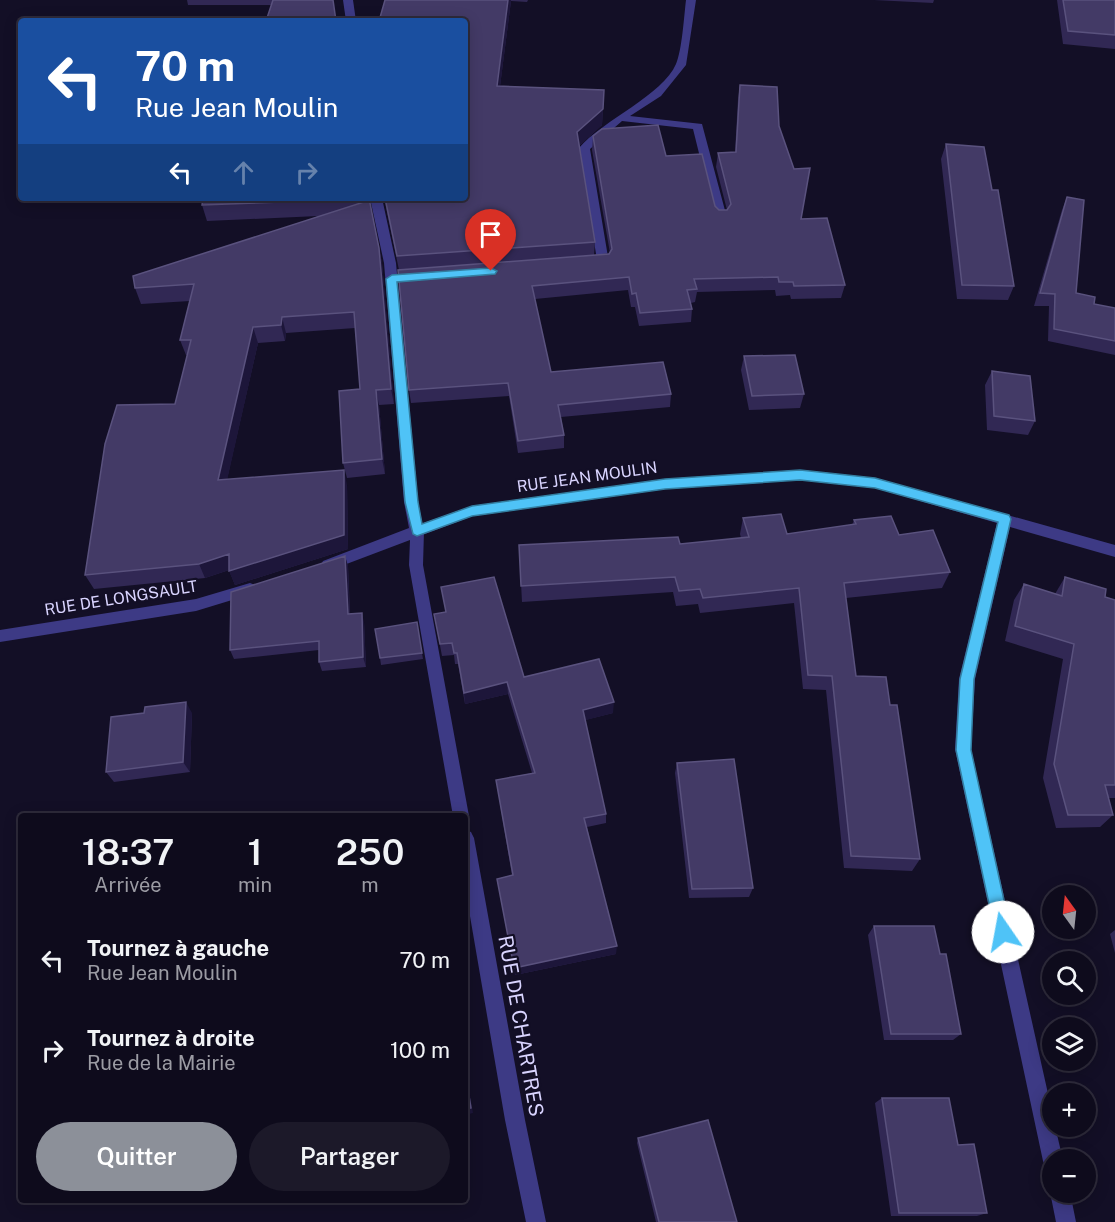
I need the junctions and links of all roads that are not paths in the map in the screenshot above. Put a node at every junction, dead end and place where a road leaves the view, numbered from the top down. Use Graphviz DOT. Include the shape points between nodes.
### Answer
graph roads {
  1 [pos="348,0"];
  2 [pos="691,0"];
  3 [pos="351,18"];
  4 [pos="620,118"];
  5 [pos="377,201"];
  6 [pos="721,218"];
  7 [pos="580,265"];
  8 [pos="1005,519"];
  9 [pos="417,531"];
  10 [pos="1115,550"];
  11 [pos="315,569"];
  12 [pos="261,586"];
  13 [pos="0,636"];
  14 [pos="460,813"];
  15 [pos="468,855"];
  16 [pos="1050,1149"];
  17 [pos="1062,1203"];
  18 [pos="536,1222"];
  19 [pos="1066,1222"];
  1 -- 3 [label="street"];
  2 -- 4 [label="street" via="681,65 657,94"];
  4 -- 6 [label="street" via="698,126"];
  4 -- 7 [label="street" via="584,148 603,264"];
  5 -- 9 [label="street" via="396,278 411,502"];
  8 -- 9 [label="street, RUE JEAN MOULIN" via="875,483 800,475 665,484 472,511"];
  8 -- 10 [label="street, RUE JEAN MOULIN"];
  8 -- 16 [label="street" via="967,679 963,750"];
  9 -- 11 [label="street"];
  9 -- 14 [label="street" via="416,565"];
  12 -- 13 [label="street, RUE DE LONGSAULT" via="196,605"];
  15 -- 18 [label="street, RUE DE CHARTRES"];
  17 -- 19 [label="street"];
}
